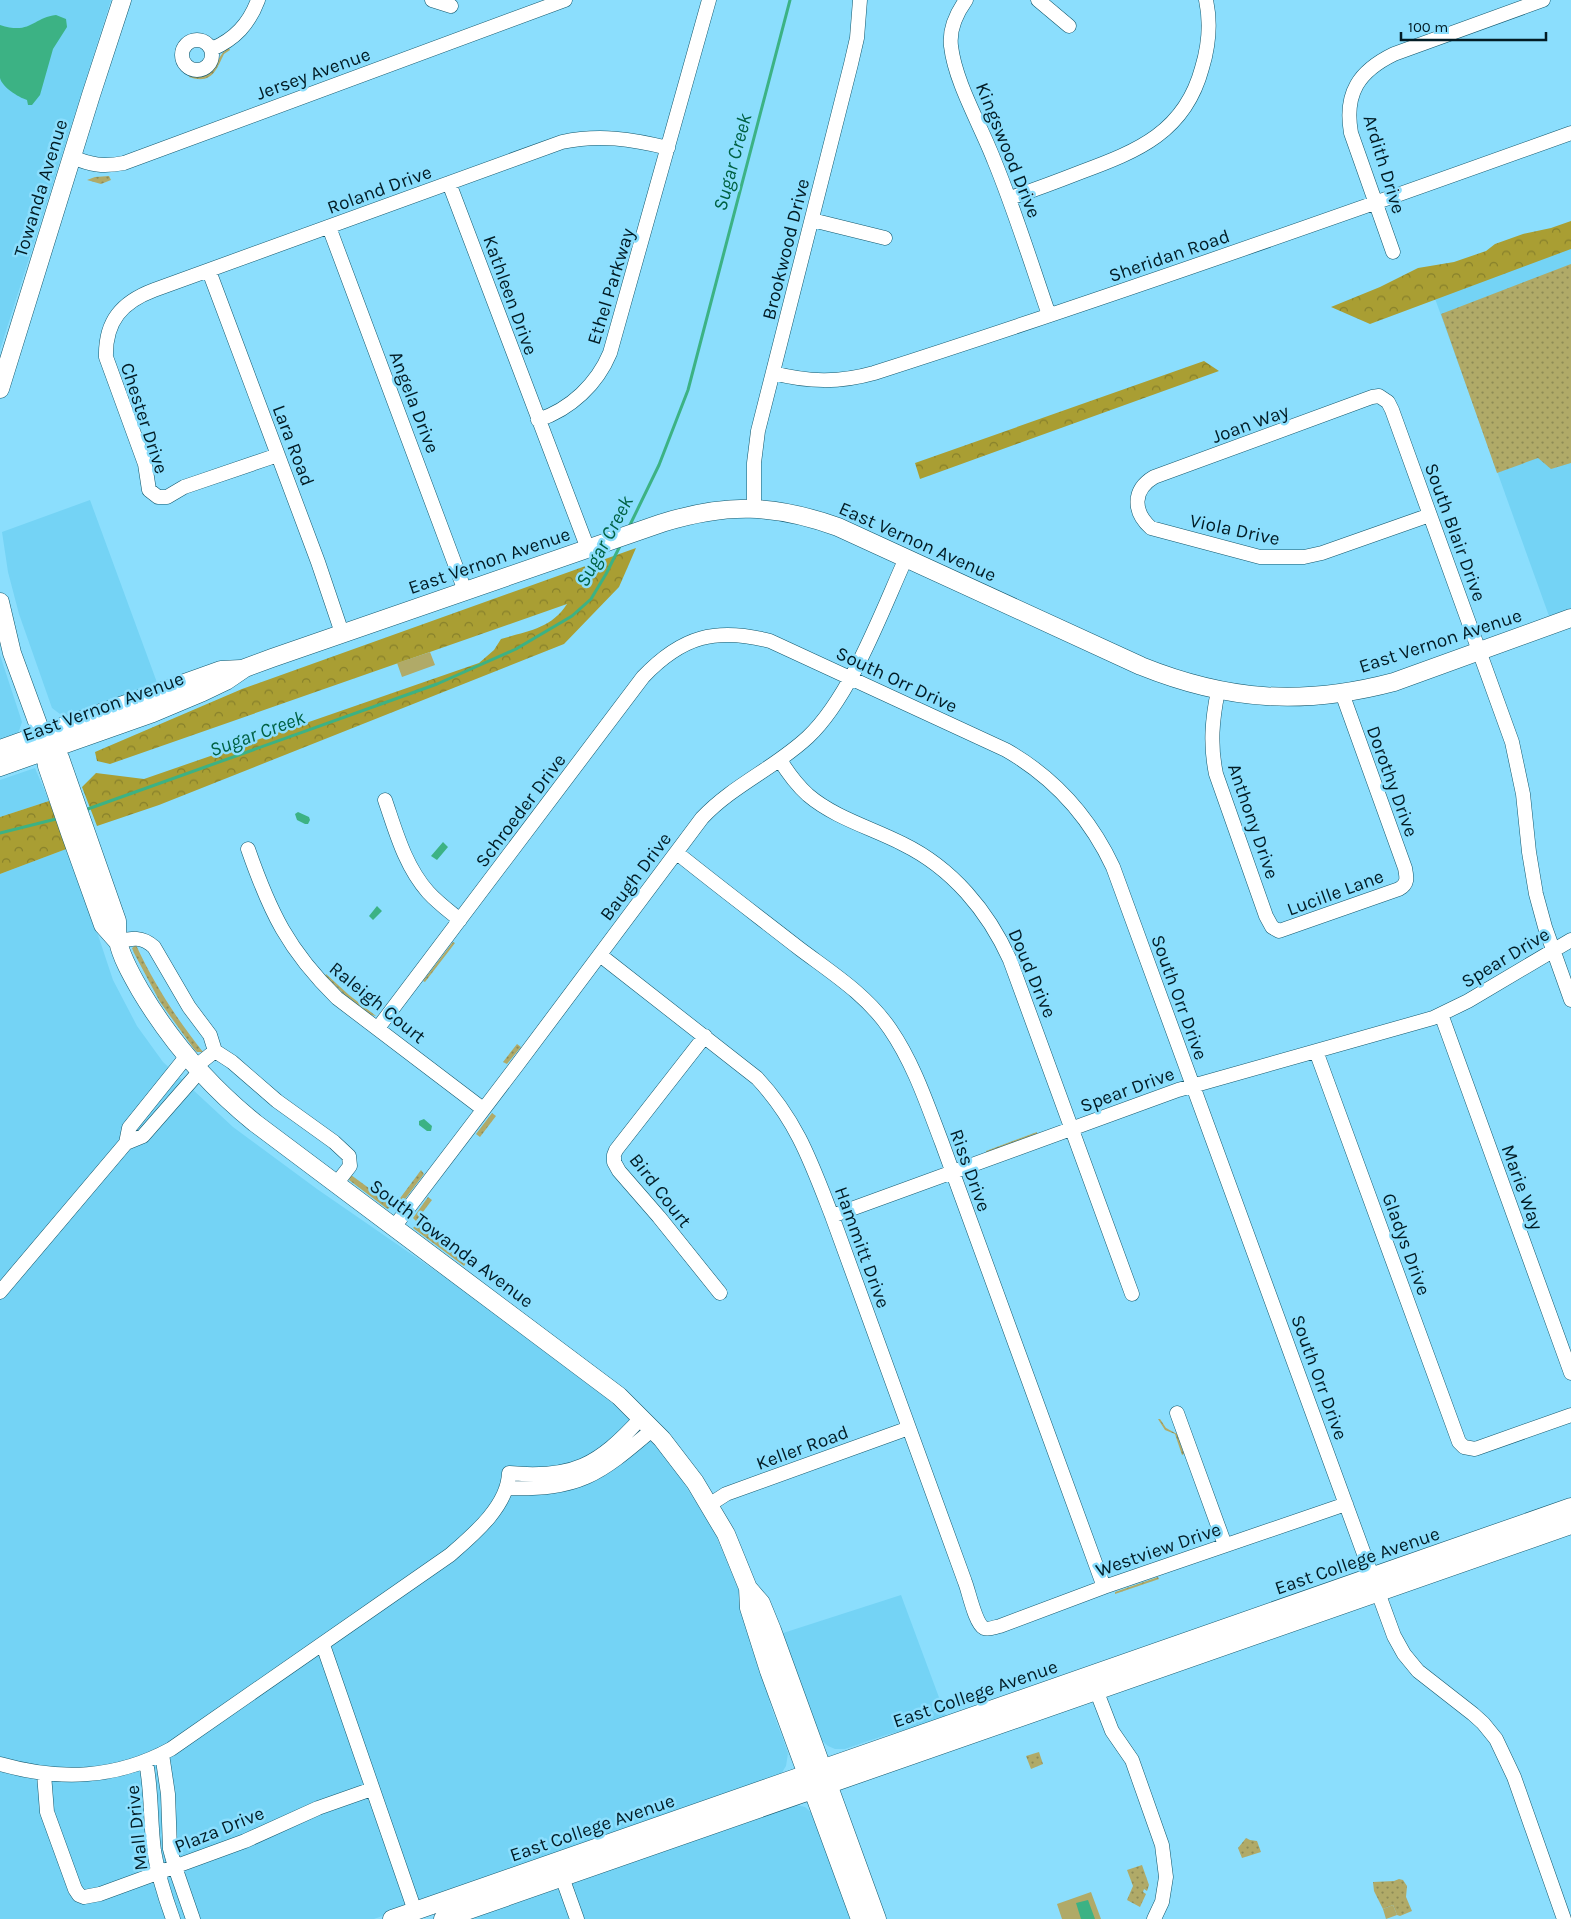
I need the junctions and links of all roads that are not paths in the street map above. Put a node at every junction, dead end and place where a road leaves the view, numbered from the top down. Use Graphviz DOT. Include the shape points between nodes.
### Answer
graph roads {
  1 [pos="122,0"];
  2 [pos="258,0"];
  3 [pos="432,0"];
  4 [pos="566,0"];
  5 [pos="709,0"];
  6 [pos="860,0"];
  7 [pos="966,0"];
  8 [pos="1038,0"];
  9 [pos="1206,0"];
  10 [pos="1543,0"];
  11 [pos="451,6"];
  12 [pos="1069,26"];
  13 [pos="212,49"];
  14 [pos="1571,133"];
  15 [pos="668,148"];
  16 [pos="72,157"];
  17 [pos="450,183"];
  18 [pos="1010,198"];
  19 [pos="1376,202"];
  20 [pos="812,220"];
  21 [pos="330,227"];
  22 [pos="885,238"];
  23 [pos="1393,252"];
  24 [pos="209,271"];
  25 [pos="1049,315"];
  26 [pos="115,318"];
  27 [pos="773,373"];
  28 [pos="0,389"];
  29 [pos="1384,398"];
  30 [pos="538,420"];
  31 [pos="278,455"];
  32 [pos="1138,497"];
  33 [pos="754,508"];
  34 [pos="1430,515"];
  35 [pos="589,548"];
  36 [pos="906,558"];
  37 [pos="465,591"];
  38 [pos="0,602"];
  39 [pos="1571,618"];
  40 [pos="342,633"];
  41 [pos="710,636"];
  42 [pos="1480,652"];
  43 [pos="850,677"];
  44 [pos="1218,691"];
  45 [pos="1342,693"];
  46 [pos="46,744"];
  47 [pos="0,749"];
  48 [pos="780,760"];
  49 [pos="0,766"];
  50 [pos="385,800"];
  51 [pos="248,849"];
  52 [pos="677,854"];
  53 [pos="1406,883"];
  54 [pos="460,920"];
  55 [pos="1276,930"];
  56 [pos="1571,940"];
  57 [pos="118,942"];
  58 [pos="1553,951"];
  59 [pos="600,955"];
  60 [pos="1571,1000"];
  61 [pos="1441,1014"];
  62 [pos="378,1028"];
  63 [pos="705,1036"];
  64 [pos="215,1051"];
  65 [pos="1316,1051"];
  66 [pos="193,1065"];
  67 [pos="1192,1085"];
  68 [pos="483,1109"];
  69 [pos="1073,1128"];
  70 [pos="126,1143"];
  71 [pos="952,1172"];
  72 [pos="336,1184"];
  73 [pos="832,1216"];
  74 [pos="394,1227"];
  75 [pos="0,1292"];
  76 [pos="720,1293"];
  77 [pos="1132,1294"];
  78 [pos="1571,1373"];
  79 [pos="1177,1413"];
  80 [pos="1571,1415"];
  81 [pos="647,1423"];
  82 [pos="909,1428"];
  83 [pos="506,1488"];
  84 [pos="1346,1504"];
  85 [pos="709,1505"];
  86 [pos="1571,1507"];
  87 [pos="1571,1525"];
  88 [pos="1225,1546"];
  89 [pos="1376,1585"];
  90 [pos="1104,1587"];
  91 [pos="982,1628"];
  92 [pos="323,1645"];
  93 [pos="1094,1684"];
  94 [pos="162,1754"];
  95 [pos="146,1762"];
  96 [pos="0,1764"];
  97 [pos="44,1774"];
  98 [pos="818,1780"];
  99 [pos="372,1789"];
  100 [pos="175,1867"];
  101 [pos="158,1873"];
  102 [pos="562,1877"];
  103 [pos="415,1915"];
  104 [pos="173,1919"];
  105 [pos="193,1919"];
  106 [pos="392,1919"];
  107 [pos="443,1919"];
  108 [pos="577,1919"];
  109 [pos="860,1919"];
  110 [pos="877,1919"];
  111 [pos="1154,1919"];
  112 [pos="1564,1919"];
  1 -- 16 [label="main road, Towanda Avenue"];
  2 -- 13 [label="street" via="246,25 230,40"];
  3 -- 11 [label="street"];
  4 -- 16 [label="street, Jersey Avenue" via="124,163 90,165"];
  5 -- 15 [label="street, Ethel Parkway"];
  6 -- 20 [label="street, Brookwood Drive" via="857,38"];
  7 -- 18 [label="street, Kingswood Drive" via="952,24 953,54 961,82"];
  8 -- 12 [label="street"];
  9 -- 18 [label="street" via="1209,19 1206,54 1199,80 1173,121 1154,139 1133,151"];
  10 -- 19 [label="street, Ardith Drive" via="1394,54 1366,72 1353,94 1350,123"];
  14 -- 19 [label="street, Sheridan Road"];
  15 -- 17 [label="street, Roland Drive" via="607,137 570,141"];
  15 -- 30 [label="street, Ethel Parkway" via="606,362 574,401"];
  16 -- 28 [label="main road, Towanda Avenue"];
  17 -- 21 [label="street, Roland Drive"];
  17 -- 30 [label="street, Kathleen Drive"];
  18 -- 25 [label="street, Kingswood Drive"];
  19 -- 23 [label="street, Ardith Drive"];
  19 -- 25 [label="street, Sheridan Road"];
  20 -- 22 [label="street"];
  20 -- 27 [label="street, Brookwood Drive"];
  21 -- 24 [label="street, Roland Drive"];
  21 -- 37 [label="street, Angela Drive"];
  24 -- 26 [label="street, Roland Drive" via="137,298"];
  24 -- 31 [label="street, Lara Road"];
  25 -- 27 [label="street, Sheridan Road" via="856,378 802,380"];
  26 -- 31 [label="street, Chester Drive" via="106,340 107,361 144,464 149,490 158,497 166,497 184,487"];
  27 -- 33 [label="street, Brookwood Drive" via="755,448"];
  29 -- 32 [label="street, Joan Way" via="1372,398 1154,478 1144,485"];
  29 -- 34 [label="street, South Blair Drive" via="1392,410"];
  30 -- 35 [label="street"];
  31 -- 40 [label="street, Lara Road"];
  32 -- 34 [label="street, Viola Drive" via="1140,513 1151,528 1267,558 1304,557"];
  33 -- 35 [label="main road, East Vernon Avenue" via="704,511"];
  33 -- 36 [label="main road, East Vernon Avenue" via="814,518"];
  34 -- 42 [label="street, South Blair Drive"];
  35 -- 37 [label="main road, East Vernon Avenue"];
  36 -- 43 [label="street, Baugh Drive"];
  36 -- 44 [label="main road, East Vernon Avenue" via="1166,677"];
  37 -- 40 [label="main road, East Vernon Avenue"];
  38 -- 46 [label="main road" via="12,653"];
  39 -- 42 [label="main road, East Vernon Avenue"];
  40 -- 46 [label="main road, East Vernon Avenue" via="245,668 226,681 154,713"];
  41 -- 43 [label="street, South Orr Drive" via="743,635 770,642"];
  41 -- 54 [label="street, Schroeder Drive" via="678,647 643,677"];
  42 -- 45 [label="main road, East Vernon Avenue" via="1394,682"];
  42 -- 58 [label="street, South Blair Drive" via="1506,722 1519,771 1533,882"];
  43 -- 48 [label="street, Baugh Drive" via="818,727"];
  43 -- 67 [label="street, South Orr Drive" via="1006,750 1044,775 1076,806 1113,867"];
  44 -- 45 [label="main road, East Vernon Avenue" via="1288,698"];
  44 -- 55 [label="street, Anthony Drive" via="1211,731 1216,774 1266,916"];
  45 -- 53 [label="street, Dorothy Drive" via="1405,868"];
  46 -- 47 [label="main road, East Vernon Avenue"];
  46 -- 49 [label="main road, East Vernon Avenue"];
  46 -- 57 [label="main road, South Towanda Avenue" via="60,758 65,797 117,922"];
  48 -- 52 [label="street, Baugh Drive" via="712,808"];
  48 -- 69 [label="street, Doud Drive" via="797,784 823,806 916,851 957,883 975,903 995,930 1010,960"];
  50 -- 54 [label="street" via="413,872 436,900"];
  51 -- 62 [label="street, Raleigh Court" via="263,891 293,948 337,998"];
  52 -- 59 [label="street, Baugh Drive"];
  52 -- 71 [label="street, Riss Drive" via="871,1005 911,1064"];
  53 -- 55 [label="street, Lucille Lane" via="1399,889 1284,930"];
  54 -- 62 [label="street, Schroeder Drive"];
  56 -- 58 [label="street, Spear Drive"];
  57 -- 64 [label="street" via="138,938 154,947 189,1007 210,1035"];
  57 -- 66 [label="main road, South Towanda Avenue" via="153,1012"];
  58 -- 60 [label="street, South Blair Drive"];
  58 -- 61 [label="street, Spear Drive"];
  59 -- 63 [label="street, Hammitt Drive"];
  59 -- 68 [label="street, Baugh Drive"];
  61 -- 65 [label="street, Spear Drive"];
  61 -- 78 [label="street, Marie Way"];
  62 -- 68 [label="street, Raleigh Court"];
  63 -- 73 [label="street, Hammitt Drive" via="757,1078 778,1102 803,1142"];
  63 -- 76 [label="street, Bird Court" via="614,1156 614,1162 622,1176"];
  64 -- 66 [label="street"];
  64 -- 72 [label="street" via="349,1156 350,1166"];
  65 -- 67 [label="street, Spear Drive"];
  65 -- 80 [label="street, Gladys Drive" via="1459,1442 1466,1448 1476,1449"];
  66 -- 70 [label="street" via="143,1136"];
  66 -- 70 [label="street" via="128,1128"];
  66 -- 72 [label="main road, South Towanda Avenue" via="222,1096"];
  67 -- 69 [label="street, Spear Drive"];
  67 -- 84 [label="street, South Orr Drive"];
  68 -- 74 [label="street, Baugh Drive"];
  69 -- 71 [label="street, Spear Drive"];
  69 -- 77 [label="street, Doud Drive"];
  70 -- 75 [label="street"];
  71 -- 73 [label="street, Spear Drive"];
  71 -- 90 [label="street, Riss Drive"];
  72 -- 74 [label="main road, South Towanda Avenue"];
  73 -- 82 [label="street, Hammitt Drive"];
  74 -- 81 [label="main road, South Towanda Avenue" via="619,1396"];
  79 -- 88 [label="street"];
  81 -- 83 [label="street" via="612,1463 594,1475 574,1483 539,1489"];
  81 -- 83 [label="street" via="580,1467 538,1476 508,1473"];
  81 -- 85 [label="main road, South Towanda Avenue" via="675,1454"];
  82 -- 85 [label="street, Keller Road" via="726,1494"];
  82 -- 91 [label="street, Hammitt Drive"];
  83 -- 92 [label="street" via="485,1521 450,1555"];
  84 -- 88 [label="street, Westview Drive"];
  84 -- 89 [label="street, South Orr Drive"];
  85 -- 98 [label="main road, South Towanda Avenue" via="726,1534 748,1588 749,1608 769,1671"];
  86 -- 89 [label="main road, East College Avenue"];
  87 -- 89 [label="main road, East College Avenue"];
  88 -- 90 [label="street, Westview Drive"];
  89 -- 93 [label="main road, East College Avenue"];
  89 -- 112 [label="street, South Orr Drive" via="1394,1636 1411,1664 1426,1680 1482,1722 1496,1739 1514,1777"];
  90 -- 91 [label="street, Westview Drive" via="1000,1626"];
  92 -- 94 [label="street"];
  92 -- 99 [label="street"];
  93 -- 98 [label="main road, East College Avenue"];
  93 -- 111 [label="street" via="1112,1731 1132,1760 1162,1845 1166,1877 1162,1902"];
  94 -- 95 [label="street"];
  94 -- 100 [label="street, Mall Drive" via="168,1786 170,1848"];
  95 -- 97 [label="street" via="101,1773"];
  95 -- 101 [label="street, Mall Drive" via="151,1783"];
  96 -- 97 [label="street"];
  97 -- 101 [label="street, Plaza Drive" via="47,1812 72,1882 80,1895 90,1897"];
  98 -- 102 [label="main road, East College Avenue"];
  98 -- 103 [label="main road, East College Avenue" via="492,1884 471,1897"];
  98 -- 109 [label="main road"];
  98 -- 110 [label="main road"];
  99 -- 100 [label="street, Plaza Drive"];
  99 -- 103 [label="street"];
  100 -- 101 [label="street, Plaza Drive"];
  100 -- 105 [label="street, Mall Drive"];
  101 -- 104 [label="street, Mall Drive"];
  102 -- 107 [label="main road, East College Avenue"];
  102 -- 108 [label="street"];
  103 -- 106 [label="main road"];
}
